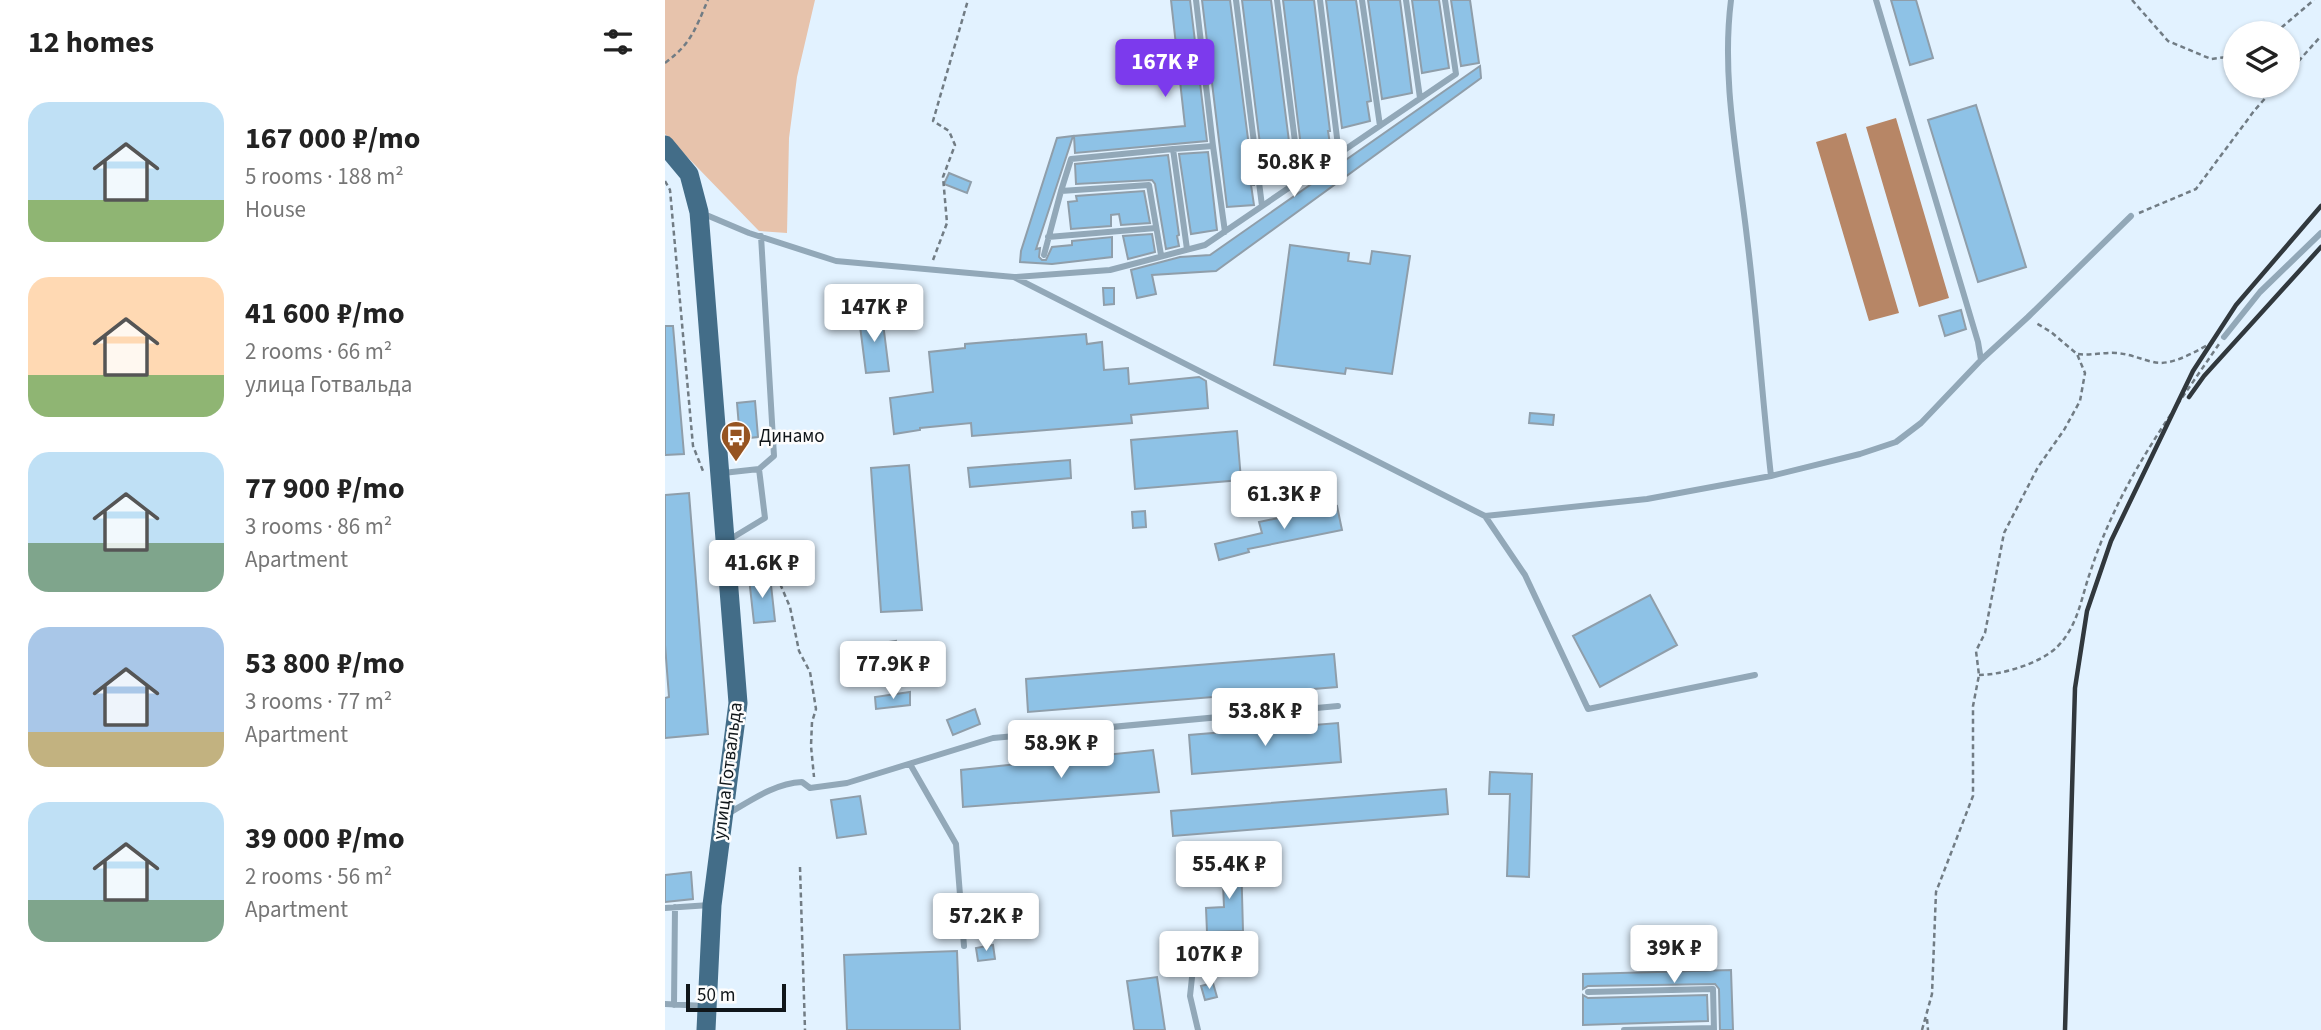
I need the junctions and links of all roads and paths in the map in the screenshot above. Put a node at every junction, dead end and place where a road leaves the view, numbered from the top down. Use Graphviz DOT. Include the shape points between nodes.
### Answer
graph roads {
  1 [pos="708,0"];
  2 [pos="968,0"];
  3 [pos="1196,0"];
  4 [pos="1236,0"];
  5 [pos="1277,0"];
  6 [pos="1320,0"];
  7 [pos="1362,0"];
  8 [pos="1406,0"];
  9 [pos="1445,0"];
  10 [pos="1731,0"];
  11 [pos="1876,0"];
  12 [pos="2132,0"];
  13 [pos="2314,0"];
  14 [pos="2289,21"];
  15 [pos="2321,36"];
  16 [pos="2223,58"];
  17 [pos="2300,59"];
  18 [pos="665,63"];
  19 [pos="1420,98"];
  20 [pos="2265,98"];
  21 [pos="1380,126"];
  22 [pos="665,145"];
  23 [pos="1213,145"];
  24 [pos="1173,149"];
  25 [pos="1339,154"];
  26 [pos="665,181"];
  27 [pos="1300,181"];
  28 [pos="1061,191"];
  29 [pos="1262,206"];
  30 [pos="699,212"];
  31 [pos="2130,216"];
  32 [pos="1156,228"];
  33 [pos="1225,232"];
  34 [pos="2321,233"];
  35 [pos="761,236"];
  36 [pos="1048,237"];
  37 [pos="1187,249"];
  38 [pos="1044,255"];
  39 [pos="1161,256"];
  40 [pos="929,270"];
  41 [pos="1014,277"];
  42 [pos="2028,317"];
  43 [pos="2224,337"];
  44 [pos="2077,354"];
  45 [pos="1981,360"];
  46 [pos="759,469"];
  47 [pos="711,472"];
  48 [pos="1771,476"];
  49 [pos="1485,516"];
  50 [pos="726,542"];
  51 [pos="775,542"];
  52 [pos="1755,675"];
  53 [pos="1979,675"];
  54 [pos="1338,706"];
  55 [pos="910,764"];
  56 [pos="815,787"];
  57 [pos="722,817"];
  58 [pos="800,867"];
  59 [pos="712,905"];
  60 [pos="675,907"];
  61 [pos="665,908"];
  62 [pos="964,946"];
  63 [pos="1194,959"];
  64 [pos="1588,992"];
  65 [pos="665,1004"];
  66 [pos="674,1004"];
  67 [pos="707,1006"];
  68 [pos="1926,1015"];
  69 [pos="1714,1029"];
  70 [pos="706,1030"];
  71 [pos="805,1030"];
  72 [pos="1198,1030"];
  73 [pos="1624,1030"];
  74 [pos="1922,1030"];
  75 [pos="1928,1030"];
  1 -- 18 [label="path" via="697,29"];
  2 -- 40 [label="path" via="933,121 949,131 955,145 943,177 947,223"];
  3 -- 23 [label="lane"];
  4 -- 29 [label="lane"];
  5 -- 27 [label="lane"];
  6 -- 25 [label="lane"];
  7 -- 21 [label="lane"];
  8 -- 19 [label="lane"];
  9 -- 19 [label="lane" via="1456,74"];
  10 -- 48 [label="lane" via="1729,89"];
  11 -- 45 [label="lane"];
  12 -- 16 [label="path" via="2168,41 2211,59"];
  13 -- 14 [label="path"];
  15 -- 17 [label="path"];
  19 -- 21 [label="lane"];
  20 -- 31 [label="path" via="2196,189"];
  21 -- 25 [label="lane"];
  22 -- 30 [label="main road, улица Готвальда" via="689,174"];
  23 -- 24 [label="lane"];
  23 -- 33 [label="lane"];
  24 -- 28 [label="lane" via="1071,159"];
  24 -- 37 [label="lane"];
  25 -- 27 [label="lane"];
  26 -- 47 [label="path" via="670,190 693,446"];
  27 -- 29 [label="lane"];
  28 -- 32 [label="lane" via="1149,185"];
  28 -- 36 [label="lane"];
  29 -- 33 [label="lane"];
  30 -- 35 [label="lane"];
  30 -- 47 [label="main road, улица Готвальда"];
  31 -- 42 [label="lane"];
  32 -- 36 [label="lane"];
  32 -- 39 [label="lane"];
  33 -- 37 [label="lane" via="1205,245"];
  34 -- 43 [label="lane" via="2260,292"];
  35 -- 40 [label="lane" via="836,261"];
  35 -- 46 [label="lane" via="774,456"];
  36 -- 38 [label="lane"];
  37 -- 39 [label="lane"];
  39 -- 41 [label="lane" via="1110,270"];
  40 -- 41 [label="lane"];
  41 -- 49 [label="lane"];
  42 -- 44 [label="path"];
  42 -- 45 [label="lane"];
  43 -- 44 [label="path" via="2166,363 2131,354"];
  43 -- 53 [label="path" via="2158,431 2118,504 2089,572 2075,622 2065,637 2045,656 2011,671"];
  44 -- 53 [label="path" via="2084,373 2080,401 2004,533 1985,634 1976,650"];
  45 -- 48 [label="lane" via="1921,423 1896,442"];
  46 -- 47 [label="lane"];
  46 -- 50 [label="lane" via="765,518"];
  47 -- 50 [label="main road, улица Готвальда"];
  48 -- 49 [label="lane" via="1647,499"];
  49 -- 52 [label="lane" via="1525,575 1588,709"];
  50 -- 57 [label="main road, улица Готвальда" via="738,703"];
  51 -- 56 [label="path" via="781,586 810,673 816,709 811,746"];
  53 -- 68 [label="path" via="1973,706 1973,796 1936,892 1933,994"];
  54 -- 55 [label="lane" via="993,738"];
  55 -- 56 [label="lane" via="847,783"];
  55 -- 62 [label="lane" via="956,844"];
  56 -- 57 [label="lane" via="789,783"];
  57 -- 59 [label="main road, улица Готвальда"];
  58 -- 71 [label="path"];
  59 -- 60 [label="lane"];
  59 -- 67 [label="main road, улица Готвальда"];
  60 -- 61 [label="lane"];
  60 -- 66 [label="lane"];
  63 -- 72 [label="lane" via="1190,996"];
  64 -- 69 [label="lane" via="1713,989"];
  65 -- 66 [label="lane"];
  66 -- 67 [label="lane"];
  67 -- 70 [label="main road, улица Готвальда"];
  68 -- 74 [label="path"];
  68 -- 75 [label="path"];
  69 -- 73 [label="lane"];
}
